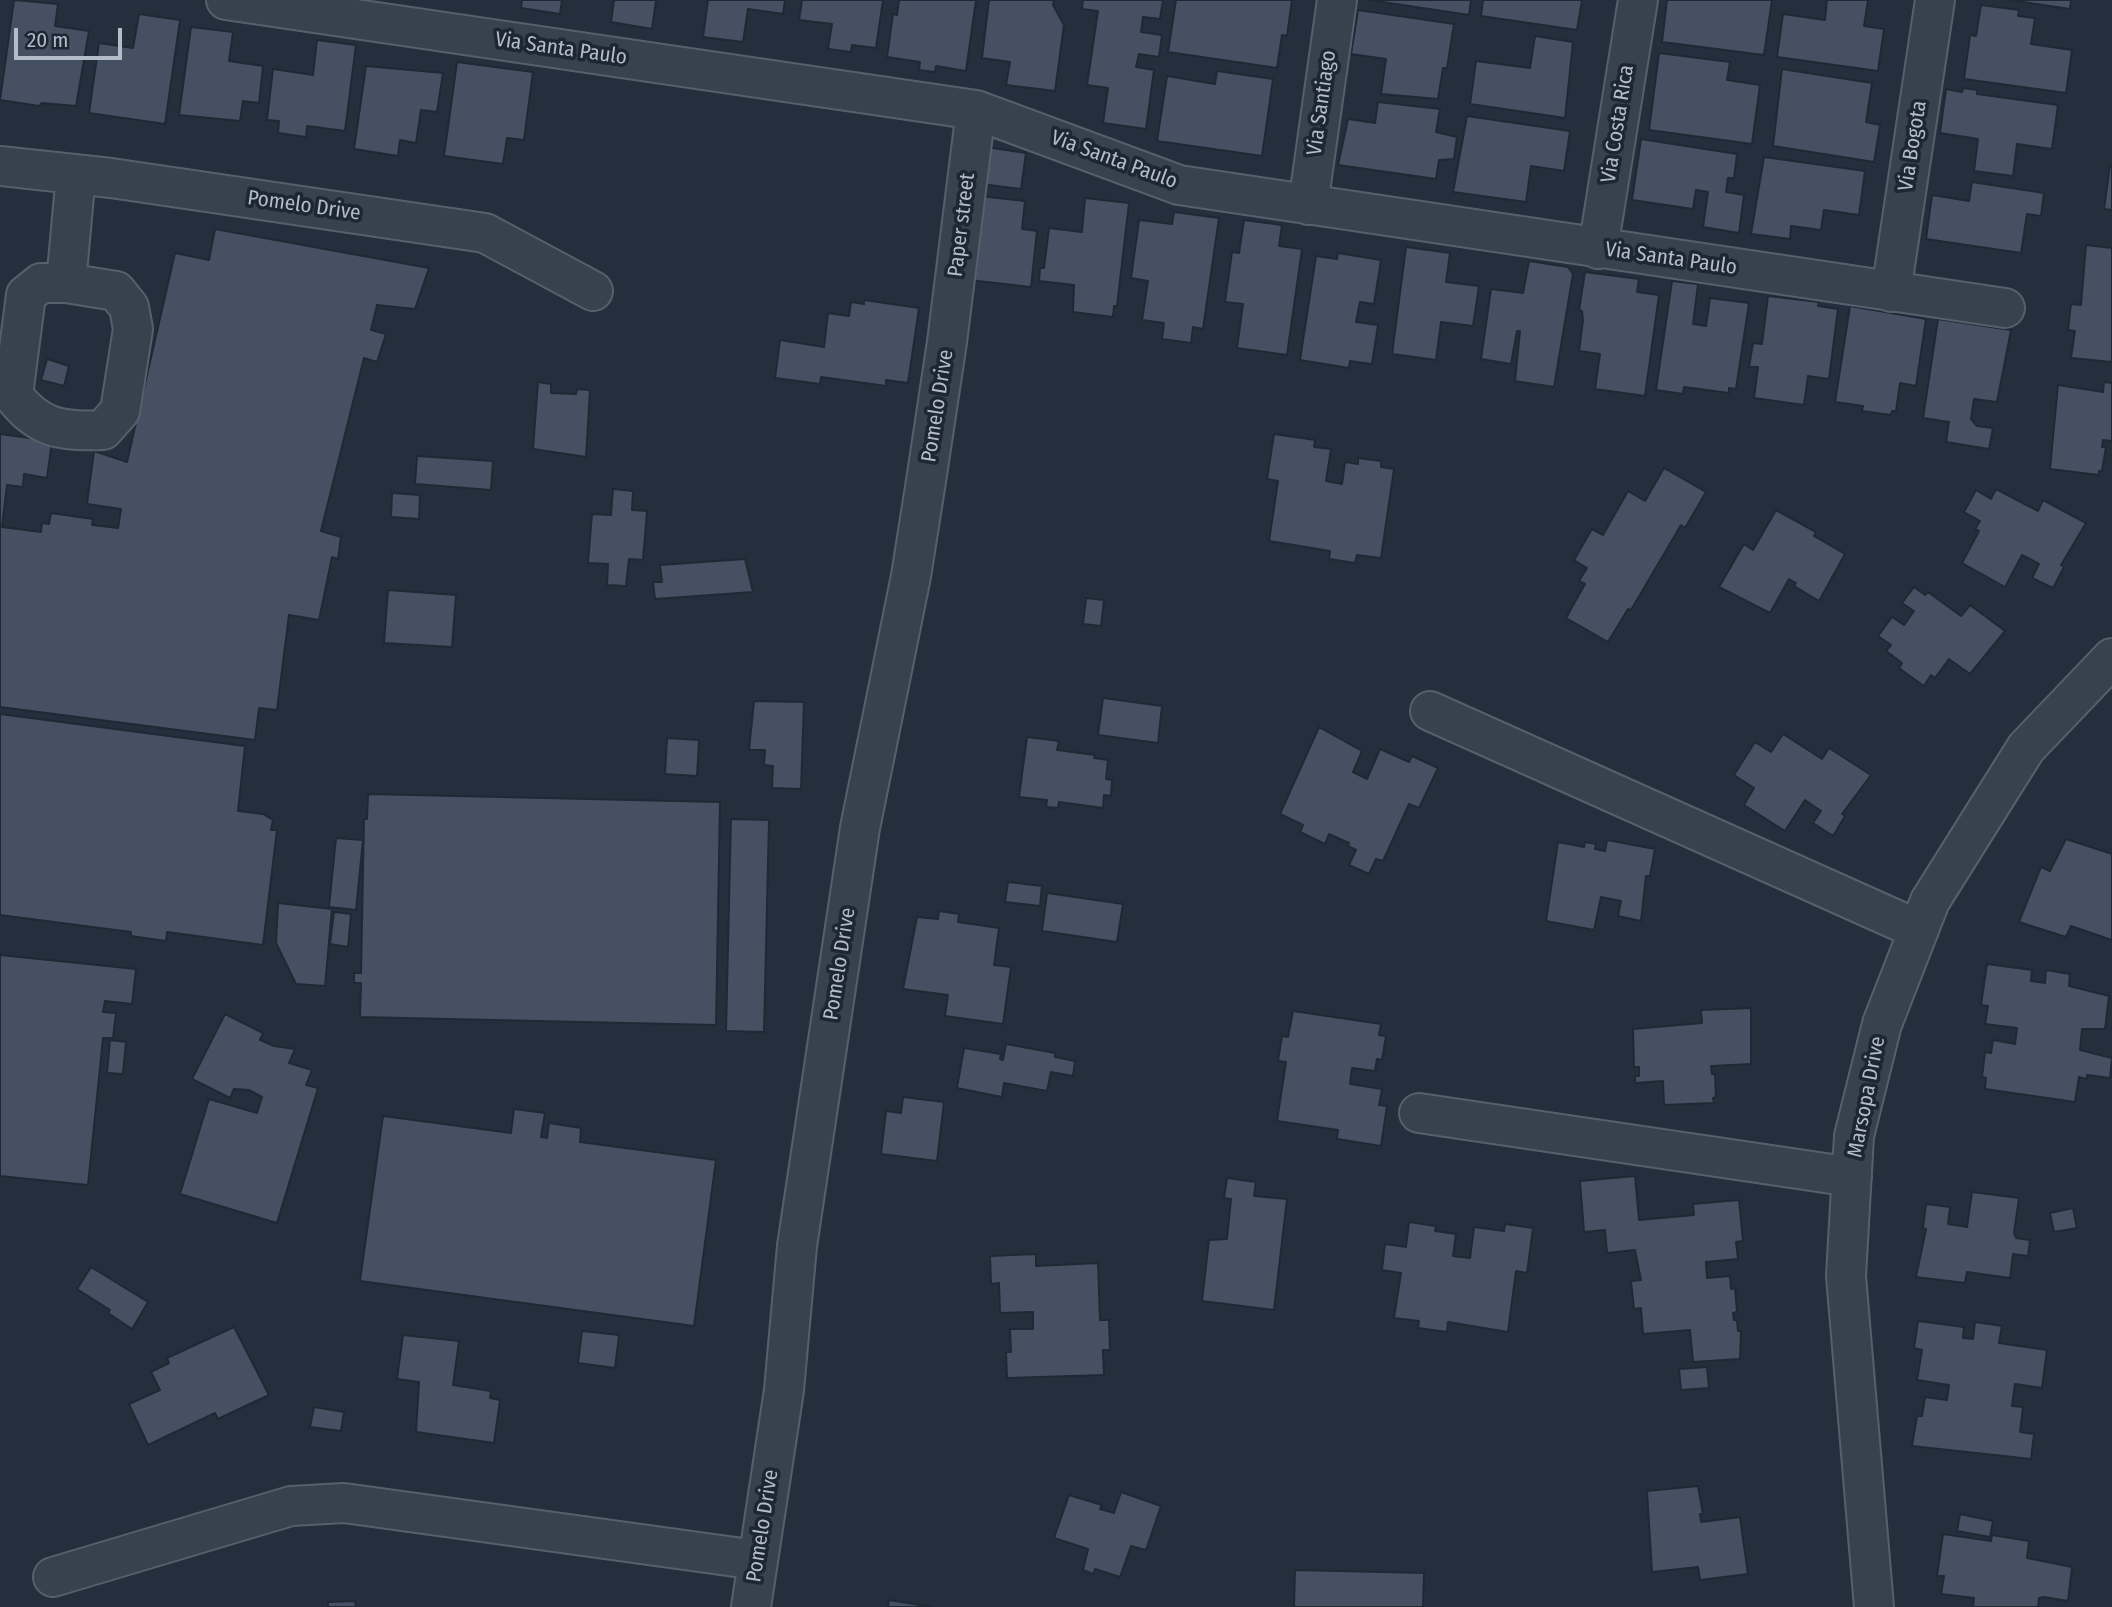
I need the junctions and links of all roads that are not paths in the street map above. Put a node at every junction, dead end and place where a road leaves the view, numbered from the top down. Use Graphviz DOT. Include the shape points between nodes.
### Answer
graph roads {
  1 [pos="226,0"];
  2 [pos="1337,0"];
  3 [pos="1638,0"];
  4 [pos="1935,0"];
  5 [pos="297,5"];
  6 [pos="975,118"];
  7 [pos="0,166"];
  8 [pos="76,174"];
  9 [pos="1308,205"];
  10 [pos="1598,248"];
  11 [pos="66,282"];
  12 [pos="593,291"];
  13 [pos="1891,292"];
  14 [pos="2005,308"];
  15 [pos="949,324"];
  16 [pos="2112,658"];
  17 [pos="1430,711"];
  18 [pos="1919,930"];
  19 [pos="1419,1113"];
  20 [pos="1852,1177"];
  21 [pos="757,1560"];
  22 [pos="53,1577"];
  23 [pos="751,1607"];
  24 [pos="1874,1607"];
  1 -- 5 [label="street, Via Santa Paulo"];
  2 -- 9 [label="street, Via Santiago"];
  3 -- 10 [label="street, Via Costa Rica"];
  4 -- 13 [label="street, Via Bogota"];
  5 -- 6 [label="street, Via Santa Paulo"];
  6 -- 9 [label="street, Via Santa Paulo" via="1179,185"];
  6 -- 15 [label="street, Paper street"];
  7 -- 8 [label="street, Pomelo Drive"];
  8 -- 11 [label="street"];
  8 -- 12 [label="street, Pomelo Drive" via="485,233"];
  9 -- 10 [label="street, Via Santa Paulo"];
  10 -- 13 [label="street, Via Santa Paulo"];
  13 -- 14 [label="street, Via Santa Paulo"];
  15 -- 21 [label="street, Pomelo Drive" via="911,576 858,842 797,1246 784,1390"];
  16 -- 18 [label="street, Marsopa Drive" via="2026,748 1930,901"];
  17 -- 18 [label="street"];
  18 -- 20 [label="street, Marsopa Drive" via="1882,1024 1854,1136"];
  19 -- 20 [label="street"];
  20 -- 24 [label="street, Marsopa Drive" via="1846,1276"];
  21 -- 22 [label="street" via="344,1503 290,1506"];
  21 -- 23 [label="street, Pomelo Drive"];
}
